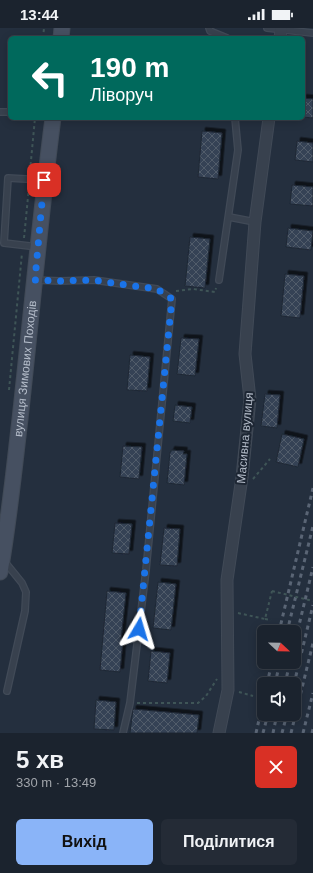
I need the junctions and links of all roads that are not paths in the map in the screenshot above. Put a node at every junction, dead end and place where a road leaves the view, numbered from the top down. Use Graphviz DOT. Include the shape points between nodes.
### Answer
graph roads {
  1 [pos="209,28"];
  2 [pos="267,28"];
  3 [pos="313,33"];
  4 [pos="280,34"];
  5 [pos="222,36"];
  6 [pos="53,120"];
  7 [pos="235,120"];
  8 [pos="269,120"];
  9 [pos="44,180"];
  10 [pos="229,217"];
  11 [pos="255,222"];
  12 [pos="38,247"];
  13 [pos="35,280"];
  14 [pos="219,280"];
  15 [pos="1,565"];
  16 [pos="7,691"];
  17 [pos="122,733"];
  18 [pos="220,733"];
  1 -- 5 [label="lane" via="210,31"];
  2 -- 4 [label="lane"];
  3 -- 4 [label="lane"];
  6 -- 9 [label="main road, вулиця Зимових Походів"];
  7 -- 10 [label="lane" via="238,150"];
  8 -- 11 [label="street, Масивна вулиця"];
  9 -- 12 [label="main road, вулиця Зимових Походів"];
  9 -- 12 [label="lane" via="8,178 4,243"];
  10 -- 11 [label="lane"];
  10 -- 14 [label="lane"];
  11 -- 18 [label="street, Масивна вулиця" via="245,354 250,399 227,580 228,690"];
  12 -- 13 [label="main road, вулиця Зимових Походів"];
  13 -- 15 [label="main road, вулиця Зимових Походів"];
  13 -- 17 [label="lane" via="94,280 157,289 172,299 146,570 130,704"];
  15 -- 16 [label="lane" via="22,583 26,592 25,611"];
}
